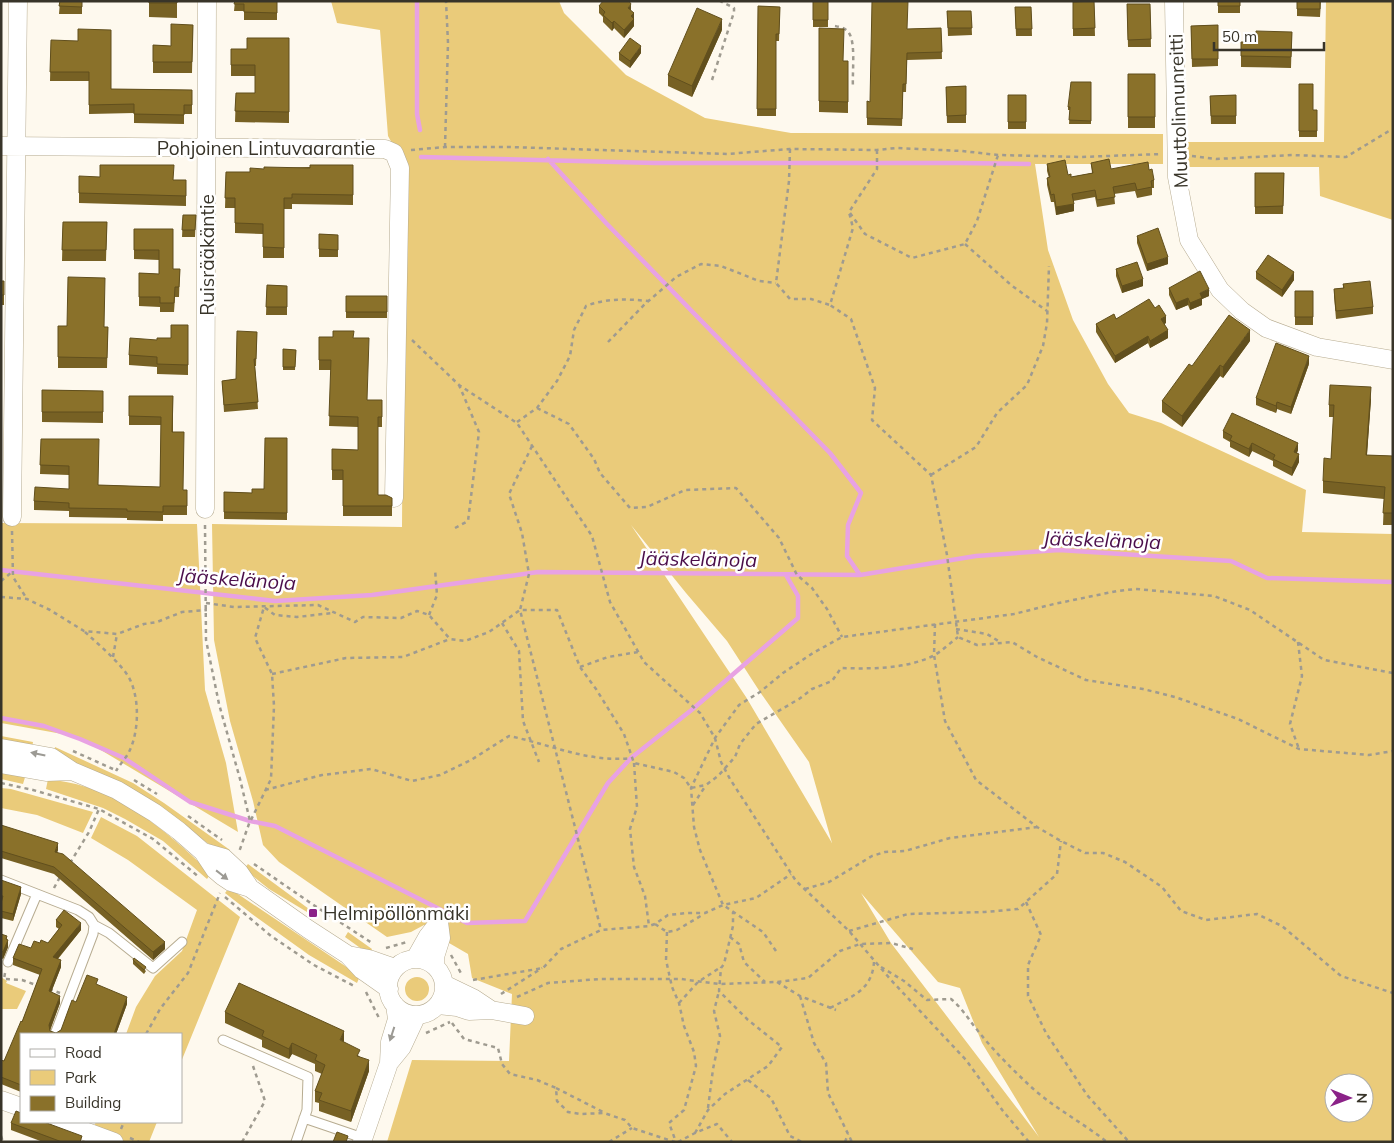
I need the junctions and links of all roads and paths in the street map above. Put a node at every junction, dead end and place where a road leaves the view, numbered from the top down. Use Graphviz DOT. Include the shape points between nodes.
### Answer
graph roads {
  1 [pos="18,1"];
  2 [pos="207,1"];
  3 [pos="446,1"];
  4 [pos="720,1"];
  5 [pos="1174,1"];
  6 [pos="835,26"];
  7 [pos="712,80"];
  8 [pos="853,87"];
  9 [pos="1393,131"];
  10 [pos="9,146"];
  11 [pos="445,147"];
  12 [pos="208,148"];
  13 [pos="790,149"];
  14 [pos="877,150"];
  15 [pos="394,154"];
  16 [pos="1176,154"];
  17 [pos="998,155"];
  18 [pos="849,212"];
  19 [pos="965,244"];
  20 [pos="1049,266"];
  21 [pos="776,283"];
  22 [pos="649,301"];
  23 [pos="830,305"];
  24 [pos="1047,311"];
  25 [pos="411,339"];
  26 [pos="608,342"];
  27 [pos="1393,360"];
  28 [pos="459,385"];
  29 [pos="537,408"];
  30 [pos="517,422"];
  31 [pos="532,446"];
  32 [pos="931,475"];
  33 [pos="394,498"];
  34 [pos="205,509"];
  35 [pos="12,517"];
  36 [pos="455,528"];
  37 [pos="435,569"];
  38 [pos="12,572"];
  39 [pos="1,580"];
  40 [pos="1,597"];
  41 [pos="27,599"];
  42 [pos="206,603"];
  43 [pos="264,607"];
  44 [pos="206,610"];
  45 [pos="520,610"];
  46 [pos="333,613"];
  47 [pos="430,615"];
  48 [pos="956,622"];
  49 [pos="502,623"];
  50 [pos="935,624"];
  51 [pos="956,629"];
  52 [pos="84,631"];
  53 [pos="117,634"];
  54 [pos="842,637"];
  55 [pos="958,637"];
  56 [pos="450,639"];
  57 [pos="1298,642"];
  58 [pos="1001,643"];
  59 [pos="638,652"];
  60 [pos="934,656"];
  61 [pos="113,658"];
  62 [pos="580,667"];
  63 [pos="272,674"];
  64 [pos="1393,674"];
  65 [pos="715,738"];
  66 [pos="531,740"];
  67 [pos="555,747"];
  68 [pos="1,748"];
  69 [pos="1299,749"];
  70 [pos="1393,751"];
  71 [pos="631,758"];
  72 [pos="539,762"];
  73 [pos="634,763"];
  74 [pos="1,764"];
  75 [pos="725,769"];
  76 [pos="72,771"];
  77 [pos="116,771"];
  78 [pos="1,783"];
  79 [pos="706,785"];
  80 [pos="691,788"];
  81 [pos="265,790"];
  82 [pos="693,805"];
  83 [pos="99,809"];
  84 [pos="250,821"];
  85 [pos="1037,827"];
  86 [pos="1061,841"];
  87 [pos="239,853"];
  88 [pos="67,867"];
  89 [pos="62,874"];
  90 [pos="791,874"];
  91 [pos="1,880"];
  92 [pos="206,882"];
  93 [pos="213,888"];
  94 [pos="804,889"];
  95 [pos="220,893"];
  96 [pos="37,894"];
  97 [pos="50,899"];
  98 [pos="1026,902"];
  99 [pos="724,905"];
  100 [pos="733,912"];
  101 [pos="705,913"];
  102 [pos="655,924"];
  103 [pos="94,925"];
  104 [pos="649,926"];
  105 [pos="601,930"];
  106 [pos="849,931"];
  107 [pos="668,932"];
  108 [pos="730,937"];
  109 [pos="182,942"];
  110 [pos="409,942"];
  111 [pos="860,944"];
  112 [pos="446,949"];
  113 [pos="913,949"];
  114 [pos="383,950"];
  115 [pos="776,951"];
  116 [pos="348,955"];
  117 [pos="415,959"];
  118 [pos="874,961"];
  119 [pos="8,962"];
  120 [pos="724,964"];
  121 [pos="878,965"];
  122 [pos="435,966"];
  123 [pos="396,968"];
  124 [pos="544,968"];
  125 [pos="670,979"];
  126 [pos="473,980"];
  127 [pos="464,982"];
  128 [pos="698,982"];
  129 [pos="765,982"];
  130 [pos="777,982"];
  131 [pos="444,984"];
  132 [pos="719,984"];
  133 [pos="357,987"];
  134 [pos="719,991"];
  135 [pos="366,992"];
  136 [pos="1393,993"];
  137 [pos="501,994"];
  138 [pos="69,996"];
  139 [pos="800,996"];
  140 [pos="392,997"];
  141 [pos="515,999"];
  142 [pos="679,1003"];
  143 [pos="438,1005"];
  144 [pos="830,1008"];
  145 [pos="491,1010"];
  146 [pos="836,1010"];
  147 [pos="417,1015"];
  148 [pos="525,1016"];
  149 [pos="382,1021"];
  150 [pos="55,1033"];
  151 [pos="147,1033"];
  152 [pos="426,1033"];
  153 [pos="223,1040"];
  154 [pos="248,1050"];
  155 [pos="390,1063"];
  156 [pos="748,1080"];
  157 [pos="556,1088"];
  158 [pos="1,1100"];
  159 [pos="20,1108"];
  160 [pos="708,1110"];
  161 [pos="604,1113"];
  162 [pos="304,1118"];
  163 [pos="63,1123"];
  164 [pos="632,1128"];
  165 [pos="695,1133"];
  166 [pos="849,1133"];
  167 [pos="1,1136"];
  168 [pos="358,1138"];
  169 [pos="3,1142"];
  170 [pos="114,1142"];
  171 [pos="242,1142"];
  172 [pos="296,1142"];
  173 [pos="609,1142"];
  174 [pos="676,1142"];
  175 [pos="732,1142"];
  176 [pos="802,1142"];
  177 [pos="845,1142"];
  178 [pos="852,1142"];
  179 [pos="1029,1142"];
  180 [pos="1107,1142"];
  181 [pos="1129,1142"];
  1 -- 10 [label="street"];
  2 -- 12 [label="street, Ruisrääkäntie"];
  3 -- 11 [label="path"];
  4 -- 7 [label="path" via="734,8 734,12"];
  5 -- 16 [label="street, Muuttolinnunreitti"];
  6 -- 8 [label="path" via="850,34"];
  9 -- 16 [label="path" via="1346,157 1292,155 1216,159"];
  10 -- 12 [label="street, Pohjoinen Lintuvaarantie"];
  10 -- 35 [label="street"];
  11 -- 13 [label="path" via="727,154"];
  11 -- 15 [label="path"];
  12 -- 15 [label="street, Pohjoinen Lintuvaarantie" via="385,149"];
  12 -- 34 [label="street, Ruisrääkäntie"];
  13 -- 14 [label="path"];
  13 -- 21 [label="path"];
  14 -- 17 [label="path" via="924,149"];
  14 -- 18 [label="path" via="876,169"];
  15 -- 33 [label="street, Pohjoinen Lintuvaarantie" via="400,168"];
  16 -- 17 [label="path"];
  16 -- 27 [label="street, Muuttolinnunreitti" via="1189,240 1220,290 1242,312 1266,328 1316,347"];
  17 -- 19 [label="path" via="978,221"];
  18 -- 19 [label="path" via="865,234 912,258"];
  18 -- 23 [label="path" via="853,228"];
  19 -- 24 [label="path" via="1011,285"];
  20 -- 24 [label="path"];
  21 -- 22 [label="path" via="758,281 722,266 700,264 676,277"];
  21 -- 23 [label="path" via="790,299 811,299"];
  22 -- 26 [label="path"];
  22 -- 29 [label="path" via="623,298 586,306 574,330 570,356"];
  23 -- 32 [label="path" via="851,319 875,388 872,420"];
  24 -- 32 [label="path" via="1043,346 1027,384 997,413 976,447"];
  25 -- 28 [label="path"];
  28 -- 30 [label="path"];
  28 -- 36 [label="path" via="479,432 468,521"];
  29 -- 30 [label="path"];
  29 -- 54 [label="path" via="569,424 594,458 600,473 630,508 647,507 685,490 736,488 779,538 796,575 812,588"];
  30 -- 31 [label="path"];
  31 -- 45 [label="path" via="509,494 522,532 529,574"];
  31 -- 59 [label="path" via="592,536 610,602"];
  32 -- 48 [label="path"];
  34 -- 42 [label="path"];
  35 -- 38 [label="path"];
  37 -- 47 [label="path" via="437,594"];
  38 -- 39 [label="path"];
  38 -- 41 [label="path" via="12,578"];
  40 -- 41 [label="path"];
  41 -- 52 [label="path"];
  42 -- 43 [label="path"];
  42 -- 44 [label="path"];
  43 -- 46 [label="path" via="318,605"];
  43 -- 46 [label="path" via="275,615 297,617"];
  43 -- 63 [label="path" via="255,638"];
  44 -- 53 [label="path" via="182,612"];
  44 -- 84 [label="path" via="206,640 217,695"];
  45 -- 49 [label="path"];
  45 -- 62 [label="path" via="556,610"];
  45 -- 67 [label="path"];
  46 -- 47 [label="path" via="354,622 363,617 401,618 417,611"];
  47 -- 56 [label="path"];
  48 -- 50 [label="path"];
  48 -- 51 [label="path"];
  48 -- 57 [label="path" via="1014,614 1136,589 1214,596 1250,610"];
  49 -- 56 [label="path" via="465,641"];
  49 -- 66 [label="path" via="518,651 523,720"];
  50 -- 54 [label="path"];
  50 -- 60 [label="path"];
  51 -- 55 [label="path"];
  51 -- 58 [label="path" via="987,634"];
  52 -- 53 [label="path"];
  52 -- 61 [label="path"];
  53 -- 61 [label="path"];
  54 -- 65 [label="path" via="813,652 739,705"];
  55 -- 58 [label="path" via="977,645"];
  55 -- 60 [label="path"];
  56 -- 63 [label="path" via="403,657 346,658"];
  57 -- 64 [label="path" via="1324,660"];
  57 -- 69 [label="path" via="1302,676 1290,724"];
  58 -- 69 [label="path" via="1012,642 1086,680 1175,697 1229,716"];
  59 -- 62 [label="path" via="608,657"];
  59 -- 65 [label="path" via="644,662 700,713"];
  60 -- 75 [label="path" via="875,669 842,668 832,681 812,689 756,724"];
  60 -- 85 [label="path" via="945,721 976,780"];
  61 -- 77 [label="path" via="127,675 136,696 136,724 130,751"];
  62 -- 71 [label="path" via="624,734"];
  63 -- 81 [label="path" via="271,779"];
  65 -- 75 [label="path"];
  65 -- 80 [label="path"];
  66 -- 67 [label="path"];
  66 -- 72 [label="path"];
  66 -- 81 [label="path" via="508,736 440,775 412,781 371,769 322,775"];
  67 -- 71 [label="path" via="617,760"];
  67 -- 105 [label="path"];
  76 -- 68 [label="street, one-way" via="51,757"];
  69 -- 70 [label="path" via="1369,755"];
  71 -- 73 [label="path"];
  73 -- 80 [label="path" via="674,772"];
  73 -- 104 [label="path" via="638,807 630,828 634,867 645,896"];
  74 -- 76 [label="street" via="46,772"];
  75 -- 79 [label="path"];
  75 -- 90 [label="path"];
  76 -- 116 [label="street" via="134,799 203,852 224,858 250,888"];
  78 -- 83 [label="path"];
  79 -- 80 [label="path"];
  79 -- 82 [label="path"];
  80 -- 82 [label="path"];
  81 -- 84 [label="path"];
  82 -- 99 [label="path" via="694,828 700,850"];
  83 -- 88 [label="path"];
  83 -- 92 [label="path" via="153,839"];
  84 -- 87 [label="path"];
  85 -- 86 [label="path"];
  85 -- 94 [label="path" via="950,838 905,851 885,852 872,856 829,882"];
  86 -- 98 [label="path" via="1057,874"];
  86 -- 136 [label="path" via="1085,853 1103,853 1124,862 1162,886 1181,911 1206,920 1257,914 1282,926 1341,976"];
  89 -- 97 [label="path"];
  90 -- 94 [label="path"];
  90 -- 99 [label="path" via="756,898"];
  91 -- 96 [label="lane"];
  93 -- 95 [label="path"];
  94 -- 106 [label="path"];
  95 -- 133 [label="path" via="271,936 314,965"];
  95 -- 151 [label="path" via="188,973 160,1008"];
  96 -- 97 [label="lane"];
  96 -- 119 [label="lane"];
  97 -- 103 [label="lane" via="78,910"];
  98 -- 106 [label="path" via="1018,909 908,914"];
  98 -- 181 [label="path" via="1041,936 1028,965 1028,996 1046,1033 1087,1095"];
  99 -- 100 [label="path"];
  99 -- 101 [label="path"];
  100 -- 108 [label="path"];
  100 -- 115 [label="path" via="763,932"];
  101 -- 102 [label="path" via="668,915"];
  101 -- 107 [label="path"];
  102 -- 104 [label="path"];
  102 -- 107 [label="path"];
  103 -- 109 [label="lane" via="153,968"];
  103 -- 138 [label="lane"];
  104 -- 105 [label="path"];
  105 -- 124 [label="path" via="561,949"];
  106 -- 111 [label="path"];
  107 -- 125 [label="path" via="666,960"];
  108 -- 120 [label="path"];
  108 -- 129 [label="path" via="739,944 744,962"];
  110 -- 114 [label="path"];
  111 -- 113 [label="path" via="890,943"];
  111 -- 118 [label="path"];
  111 -- 130 [label="path" via="840,951 808,978"];
  112 -- 127 [label="path"];
  116 -- 123 [label="street"];
  116 -- 140 [label="street"];
  117 -- 122 [label="street"];
  117 -- 122 [label="street" via="440,922 441,938"];
  117 -- 123 [label="street"];
  118 -- 121 [label="path"];
  118 -- 144 [label="path" via="874,973 859,993"];
  119 -- 138 [label="path" via="4,978 22,980"];
  120 -- 128 [label="path"];
  120 -- 132 [label="path"];
  121 -- 179 [label="path" via="966,1060"];
  121 -- 180 [label="path" via="927,1000 951,999 959,1005 978,1032 1030,1086"];
  122 -- 131 [label="street"];
  123 -- 140 [label="street" via="391,975"];
  124 -- 126 [label="path"];
  124 -- 137 [label="path"];
  125 -- 128 [label="path"];
  125 -- 141 [label="path" via="548,983"];
  125 -- 142 [label="path"];
  128 -- 132 [label="path"];
  128 -- 142 [label="path"];
  129 -- 130 [label="path"];
  129 -- 132 [label="path"];
  130 -- 139 [label="path"];
  131 -- 143 [label="street"];
  131 -- 145 [label="street"];
  132 -- 134 [label="path"];
  134 -- 156 [label="path" via="782,1047 768,1066"];
  134 -- 160 [label="path" via="714,1011 720,1036"];
  135 -- 149 [label="path"];
  138 -- 150 [label="lane"];
  139 -- 144 [label="path"];
  139 -- 166 [label="path" via="814,1043 826,1062 828,1092"];
  140 -- 147 [label="street" via="409,1014"];
  140 -- 155 [label="street, one-way" via="397,1019 390,1042"];
  142 -- 174 [label="path" via="696,1066 684,1110 670,1123"];
  143 -- 145 [label="street" via="469,1011"];
  143 -- 147 [label="street"];
  144 -- 146 [label="path"];
  145 -- 148 [label="street"];
  147 -- 155 [label="street" via="402,1047"];
  152 -- 157 [label="path" via="451,1022 464,1039 498,1048 502,1064 510,1074"];
  153 -- 154 [label="lane"];
  154 -- 162 [label="lane" via="308,1077"];
  154 -- 171 [label="path" via="265,1101"];
  155 -- 168 [label="street"];
  156 -- 160 [label="path" via="725,1094"];
  156 -- 176 [label="path" via="771,1098 790,1136"];
  157 -- 161 [label="path"];
  157 -- 161 [label="path" via="557,1101 568,1112"];
  158 -- 159 [label="street"];
  160 -- 165 [label="path"];
  161 -- 164 [label="path" via="625,1120"];
  162 -- 168 [label="lane"];
  162 -- 172 [label="lane"];
  163 -- 170 [label="street"];
  164 -- 173 [label="path"];
  164 -- 174 [label="path"];
  165 -- 174 [label="path"];
  165 -- 175 [label="path" via="718,1124"];
  166 -- 177 [label="path"];
  166 -- 178 [label="path"];
  167 -- 169 [label="path"];
}
